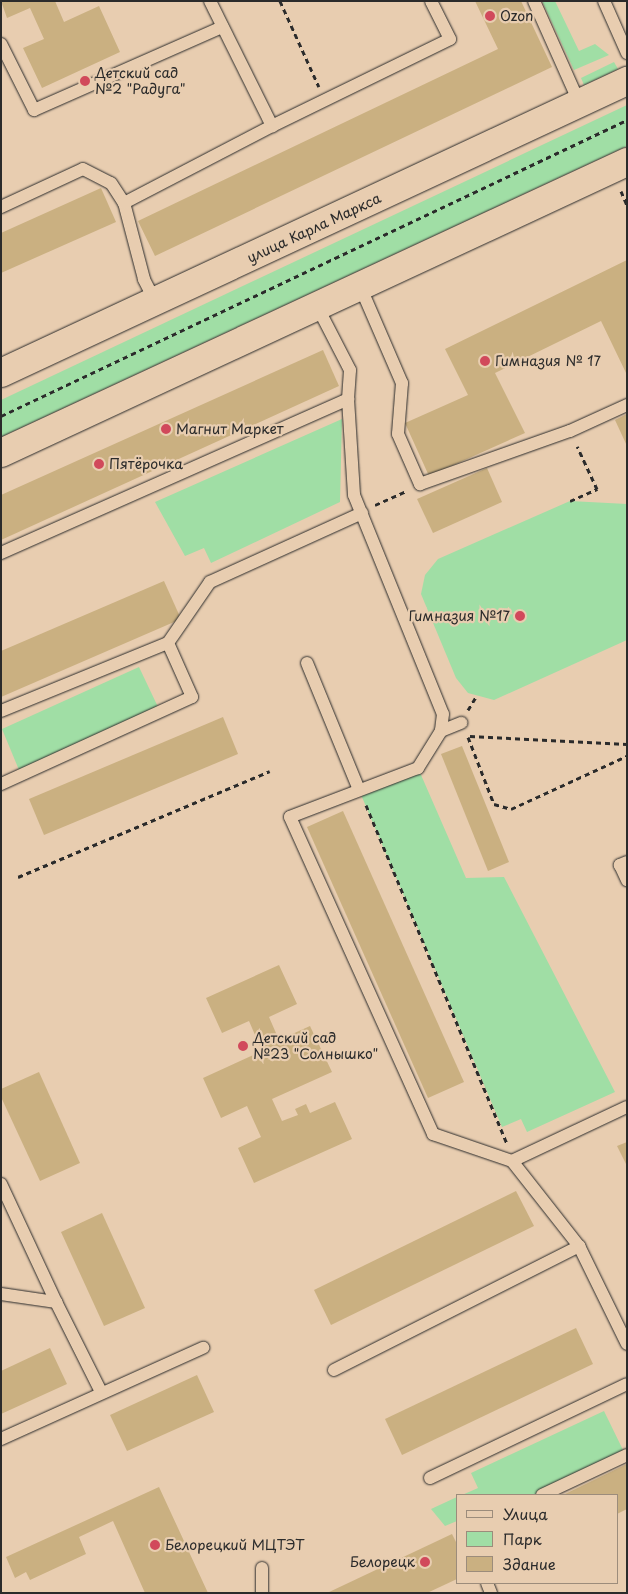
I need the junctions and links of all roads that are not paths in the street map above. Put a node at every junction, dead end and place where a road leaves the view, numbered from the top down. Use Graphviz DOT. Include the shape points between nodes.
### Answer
graph roads {
  1 [pos="210,1"];
  2 [pos="431,1"];
  3 [pos="534,1"];
  4 [pos="604,1"];
  5 [pos="222,27"];
  6 [pos="1,44"];
  7 [pos="627,53"];
  8 [pos="627,81"];
  9 [pos="579,102"];
  10 [pos="272,126"];
  11 [pos="622,173"];
  12 [pos="124,204"];
  13 [pos="1,207"];
  14 [pos="360,286"];
  15 [pos="156,302"];
  16 [pos="317,306"];
  17 [pos="1,373"];
  18 [pos="348,399"];
  19 [pos="627,405"];
  20 [pos="1,453"];
  21 [pos="362,513"];
  22 [pos="1,553"];
  23 [pos="168,642"];
  24 [pos="307,663"];
  25 [pos="1,712"];
  26 [pos="461,723"];
  27 [pos="441,731"];
  28 [pos="1,784"];
  29 [pos="359,790"];
  30 [pos="627,862"];
  31 [pos="627,880"];
  32 [pos="627,1107"];
  33 [pos="512,1160"];
  34 [pos="1,1184"];
  35 [pos="579,1246"];
  36 [pos="1,1294"];
  37 [pos="56,1302"];
  38 [pos="627,1344"];
  39 [pos="203,1348"];
  40 [pos="334,1370"];
  41 [pos="627,1384"];
  42 [pos="101,1392"];
  43 [pos="1,1439"];
  44 [pos="627,1455"];
  45 [pos="430,1478"];
  46 [pos="544,1494"];
  47 [pos="262,1568"];
  48 [pos="262,1593"];
  1 -- 5 [label="lane"];
  2 -- 10 [label="lane" via="450,39"];
  3 -- 9 [label="lane"];
  4 -- 7 [label="lane"];
  5 -- 6 [label="lane" via="34,110"];
  5 -- 10 [label="lane"];
  8 -- 9 [label="street, улица Карла Маркса"];
  9 -- 15 [label="street, улица Карла Маркса"];
  10 -- 12 [label="lane"];
  11 -- 14 [label="street"];
  12 -- 13 [label="lane" via="111,183 83,169"];
  12 -- 15 [label="lane" via="144,279"];
  14 -- 16 [label="street"];
  14 -- 19 [label="lane" via="402,383 398,434 420,484 570,431"];
  15 -- 17 [label="street, улица Карла Маркса"];
  16 -- 18 [label="lane" via="350,370"];
  16 -- 20 [label="street"];
  18 -- 21 [label="lane" via="354,495"];
  18 -- 22 [label="lane"];
  21 -- 23 [label="lane" via="210,582"];
  21 -- 27 [label="lane" via="443,714"];
  23 -- 25 [label="lane"];
  23 -- 28 [label="lane" via="192,698"];
  24 -- 29 [label="lane"];
  26 -- 27 [label="lane"];
  27 -- 29 [label="lane" via="418,768"];
  29 -- 33 [label="lane" via="290,817 432,1134"];
  30 -- 31 [label="lane" via="620,865"];
  32 -- 33 [label="lane"];
  33 -- 35 [label="lane"];
  34 -- 37 [label="lane"];
  35 -- 38 [label="lane"];
  35 -- 40 [label="lane"];
  36 -- 37 [label="lane"];
  37 -- 42 [label="lane"];
  39 -- 42 [label="lane"];
  41 -- 45 [label="lane"];
  42 -- 43 [label="lane"];
  44 -- 46 [label="lane"];
  47 -- 48 [label="lane"];
}
